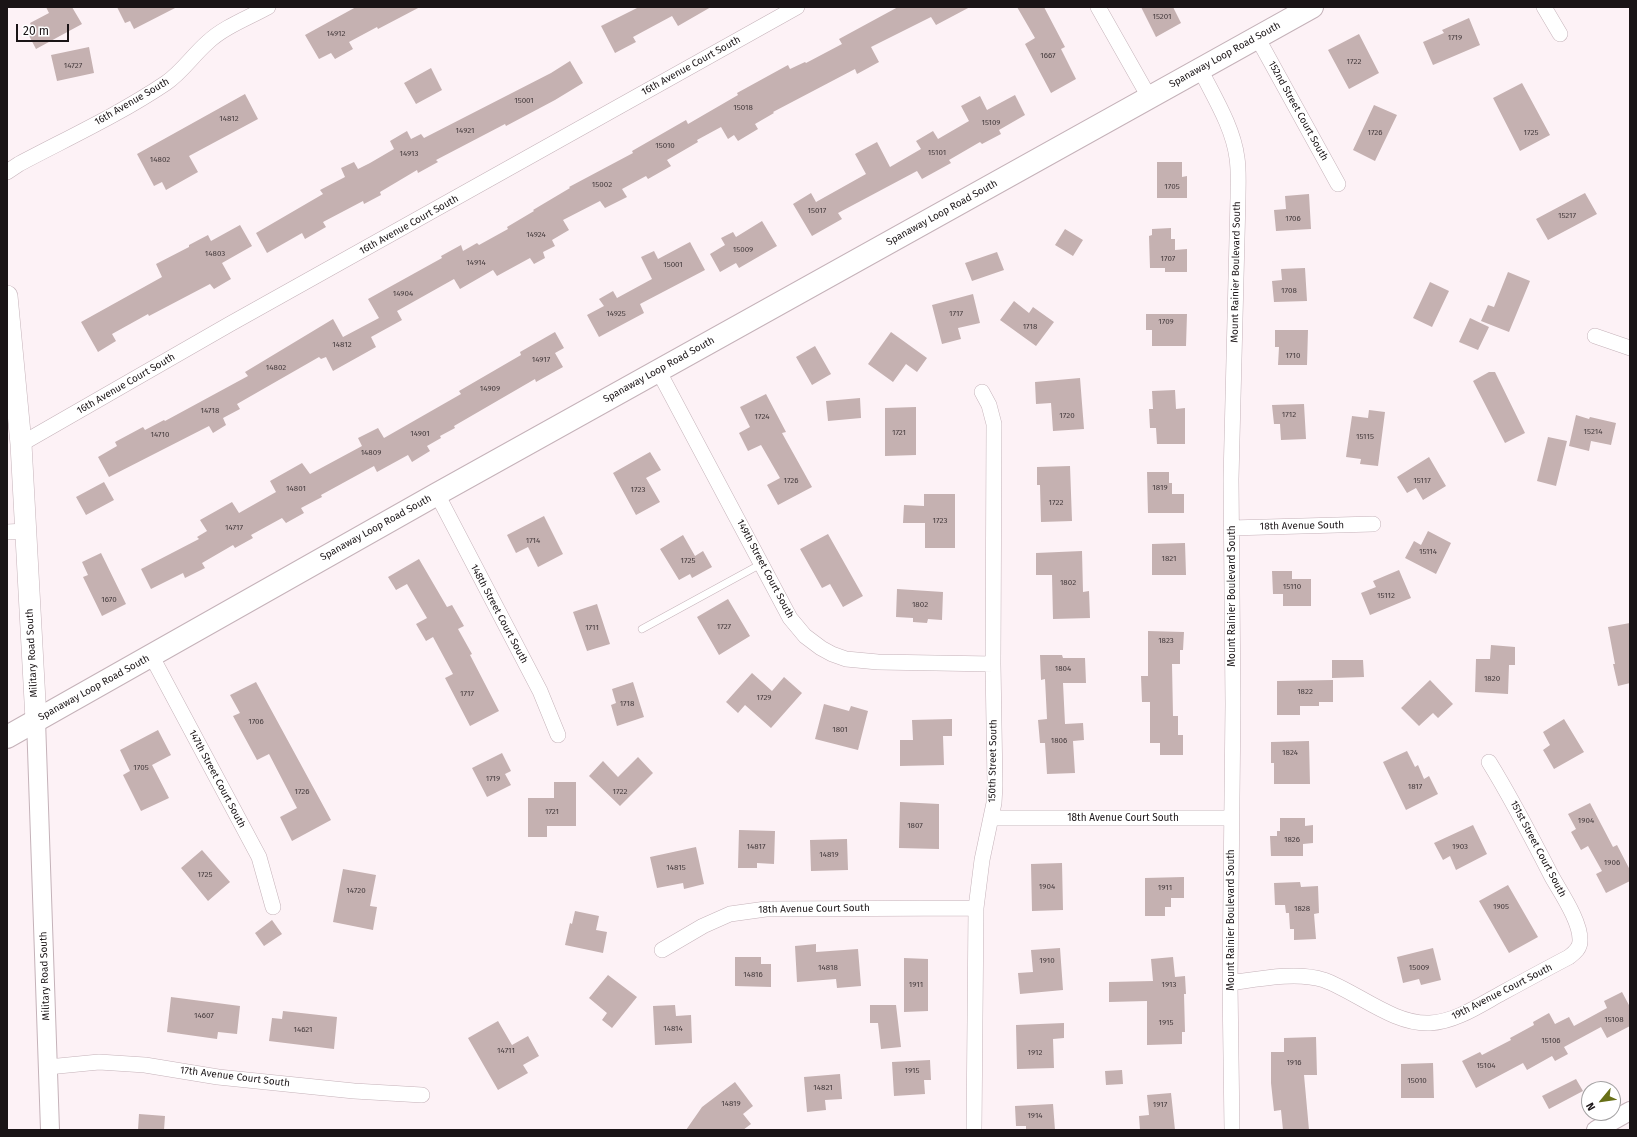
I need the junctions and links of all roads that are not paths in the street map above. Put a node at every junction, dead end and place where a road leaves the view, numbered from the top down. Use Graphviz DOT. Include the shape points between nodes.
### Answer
graph roads {
  1 [pos="268,7"];
  2 [pos="797,7"];
  3 [pos="1098,7"];
  4 [pos="1312,7"];
  5 [pos="1544,7"];
  6 [pos="1560,34"];
  7 [pos="1257,37"];
  8 [pos="1200,70"];
  9 [pos="1149,97"];
  10 [pos="7,172"];
  11 [pos="1338,184"];
  12 [pos="7,296"];
  13 [pos="1595,336"];
  14 [pos="1630,348"];
  15 [pos="658,370"];
  16 [pos="982,392"];
  17 [pos="21,444"];
  18 [pos="437,494"];
  19 [pos="1373,524"];
  20 [pos="1231,528"];
  21 [pos="16,531"];
  22 [pos="762,564"];
  23 [pos="642,629"];
  24 [pos="150,655"];
  25 [pos="993,664"];
  26 [pos="36,720"];
  27 [pos="558,735"];
  28 [pos="7,737"];
  29 [pos="1489,762"];
  30 [pos="991,818"];
  31 [pos="1231,818"];
  32 [pos="273,907"];
  33 [pos="976,908"];
  34 [pos="1580,940"];
  35 [pos="662,950"];
  36 [pos="1230,983"];
  37 [pos="48,1067"];
  38 [pos="422,1095"];
  39 [pos="1630,1111"];
  40 [pos="50,1130"];
  41 [pos="974,1130"];
  42 [pos="1232,1130"];
  43 [pos="1596,1130"];
  1 -- 10 [label="street, 16th Avenue South" via="208,42 166,83"];
  2 -- 17 [label="street, 16th Avenue Court South" via="230,324"];
  3 -- 9 [label="street"];
  4 -- 7 [label="main road, Spanaway Loop Road South"];
  5 -- 6 [label="street"];
  7 -- 8 [label="main road, Spanaway Loop Road South"];
  7 -- 11 [label="street, 152nd Street Court South"];
  8 -- 9 [label="main road, Spanaway Loop Road South"];
  8 -- 20 [label="street, Mount Rainier Boulevard South" via="1232,136 1237,158"];
  9 -- 15 [label="main road, Spanaway Loop Road South"];
  12 -- 17 [label="main road, Military Road South"];
  13 -- 14 [label="street"];
  15 -- 18 [label="main road, Spanaway Loop Road South"];
  15 -- 22 [label="street, 149th Street Court South"];
  16 -- 25 [label="street, 150th Street South" via="994,424"];
  17 -- 21 [label="main road, Military Road South"];
  18 -- 24 [label="main road, Spanaway Loop Road South"];
  18 -- 27 [label="street, 148th Street Court South" via="540,691"];
  19 -- 20 [label="street, 18th Avenue South"];
  20 -- 31 [label="street, Mount Rainier Boulevard South"];
  21 -- 26 [label="main road, Military Road South"];
  22 -- 23 [label="lane"];
  22 -- 25 [label="street, 149th Street Court South" via="797,627 805,636 832,654 846,659 878,662"];
  24 -- 26 [label="main road, Spanaway Loop Road South"];
  24 -- 32 [label="street, 147th Street Court South" via="259,857"];
  25 -- 30 [label="street, 150th Street South" via="995,785"];
  26 -- 28 [label="main road, Spanaway Loop Road South"];
  26 -- 37 [label="street, Military Road South"];
  29 -- 34 [label="street, 151st Street Court South" via="1573,915"];
  30 -- 31 [label="street, 18th Avenue Court South"];
  30 -- 33 [label="street, 150th Street South"];
  31 -- 36 [label="street, Mount Rainier Boulevard South"];
  33 -- 35 [label="street, 18th Avenue Court South" via="766,908 730,914 703,926"];
  33 -- 41 [label="street, 150th Street South"];
  34 -- 36 [label="street, 19th Avenue Court South" via="1580,946 1569,957 1478,1007 1444,1022 1423,1023 1396,1016 1322,980 1301,976"];
  36 -- 42 [label="street, Mount Rainier Boulevard South"];
  37 -- 38 [label="street, 17th Avenue Court South" via="99,1062 145,1065 218,1077"];
  37 -- 40 [label="street, Military Road South"];
  39 -- 43 [label="street"];
}
